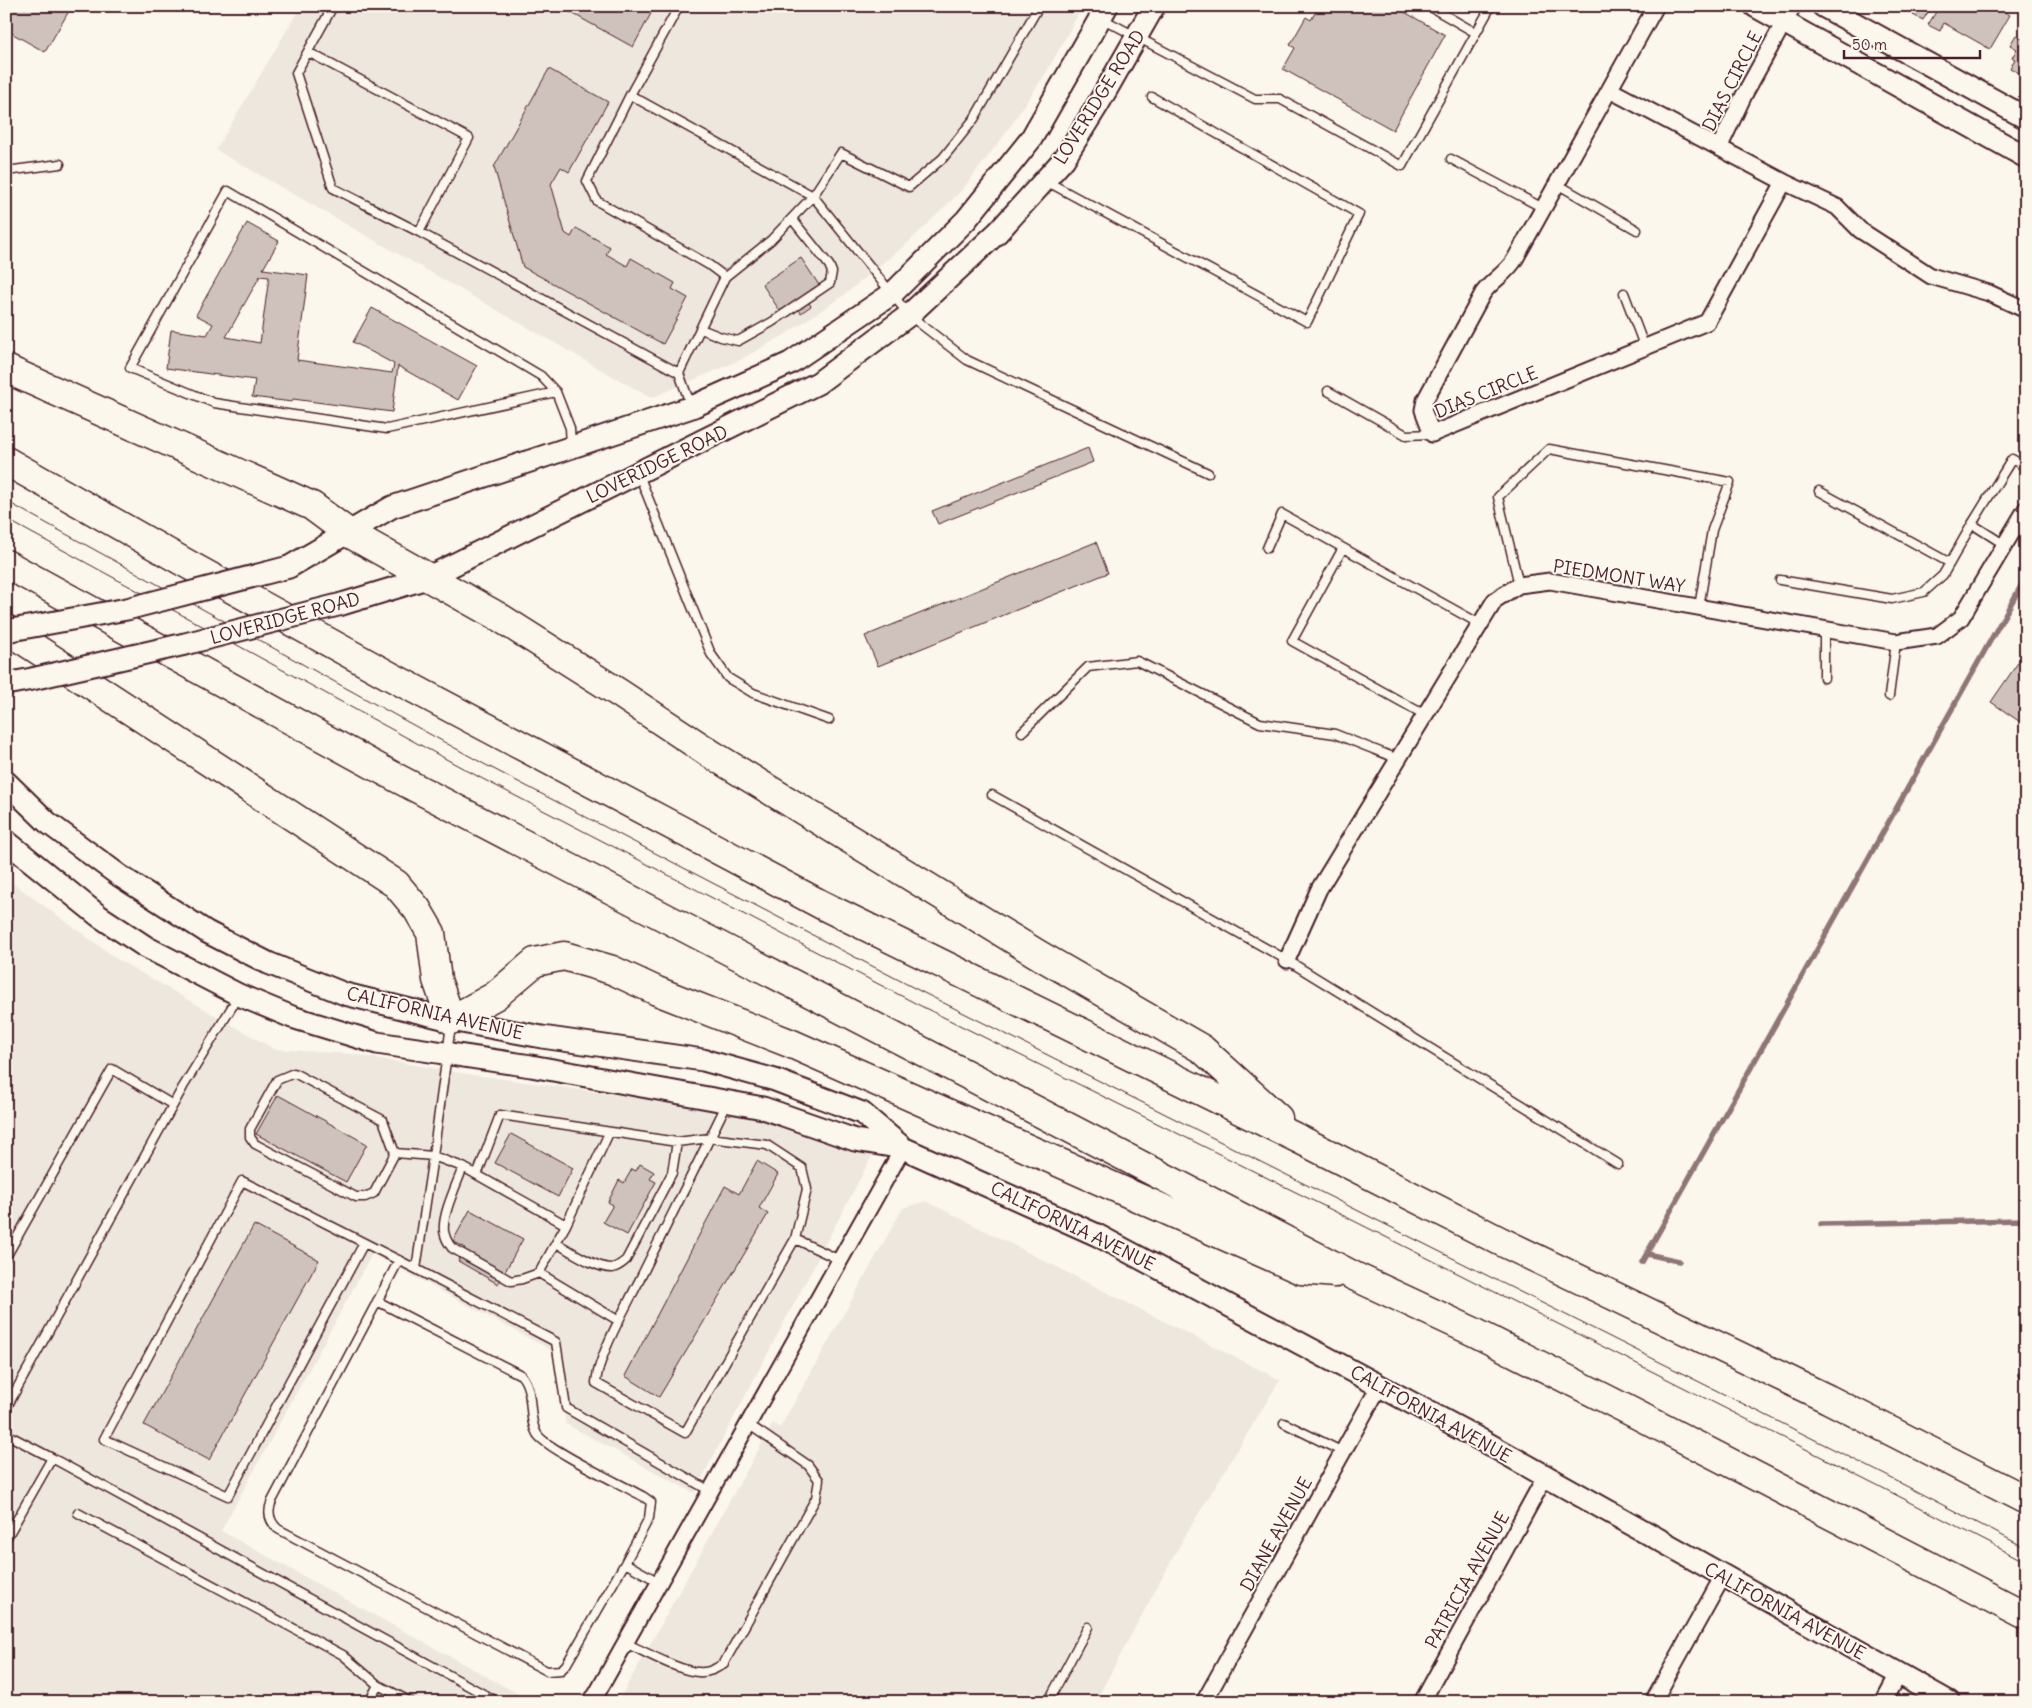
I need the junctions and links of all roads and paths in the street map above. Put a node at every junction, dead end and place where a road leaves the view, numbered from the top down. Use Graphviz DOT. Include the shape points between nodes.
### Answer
graph roads {
  1 [pos="333,6"];
  2 [pos="679,6"];
  3 [pos="1039,6"];
  4 [pos="1154,6"];
  5 [pos="1429,6"];
  6 [pos="1491,6"];
  7 [pos="1656,6"];
  8 [pos="1755,6"];
  9 [pos="1823,6"];
  10 [pos="1104,12"];
  11 [pos="1789,14"];
  12 [pos="1476,33"];
  13 [pos="1137,37"];
  14 [pos="308,52"];
  15 [pos="1610,90"];
  16 [pos="630,95"];
  17 [pos="1152,97"];
  18 [pos="2026,118"];
  19 [pos="1719,148"];
  20 [pos="2026,156"];
  21 [pos="1451,159"];
  22 [pos="60,164"];
  23 [pos="6,171"];
  24 [pos="1044,180"];
  25 [pos="1784,182"];
  26 [pos="1557,184"];
  27 [pos="814,196"];
  28 [pos="1543,208"];
  29 [pos="792,219"];
  30 [pos="1637,230"];
  31 [pos="418,232"];
  32 [pos="725,277"];
  33 [pos="893,293"];
  34 [pos="1624,293"];
  35 [pos="2026,310"];
  36 [pos="909,315"];
  37 [pos="701,329"];
  38 [pos="1645,348"];
  39 [pos="6,369"];
  40 [pos="679,373"];
  41 [pos="1328,391"];
  42 [pos="556,392"];
  43 [pos="692,407"];
  44 [pos="1432,434"];
  45 [pos="571,448"];
  46 [pos="6,461"];
  47 [pos="2026,467"];
  48 [pos="638,473"];
  49 [pos="1208,473"];
  50 [pos="1820,491"];
  51 [pos="2024,518"];
  52 [pos="1972,524"];
  53 [pos="347,532"];
  54 [pos="2006,545"];
  55 [pos="1267,548"];
  56 [pos="1343,548"];
  57 [pos="1950,563"];
  58 [pos="6,564"];
  59 [pos="427,578"];
  60 [pos="1780,580"];
  61 [pos="1519,585"];
  62 [pos="1699,607"];
  63 [pos="1480,624"];
  64 [pos="1824,629"];
  65 [pos="6,630"];
  66 [pos="1896,642"];
  67 [pos="1824,678"];
  68 [pos="6,684"];
  69 [pos="1888,696"];
  70 [pos="1425,715"];
  71 [pos="829,720"];
  72 [pos="1022,732"];
  73 [pos="1398,759"];
  74 [pos="6,782"];
  75 [pos="992,794"];
  76 [pos="6,841"];
  77 [pos="1287,960"];
  78 [pos="239,995"];
  79 [pos="452,1020"];
  80 [pos="447,1054"];
  81 [pos="728,1101"];
  82 [pos="173,1105"];
  83 [pos="609,1133"];
  84 [pos="710,1138"];
  85 [pos="1301,1140"];
  86 [pos="677,1142"];
  87 [pos="903,1148"];
  88 [pos="395,1153"];
  89 [pos="433,1156"];
  90 [pos="1618,1164"];
  91 [pos="463,1167"];
  92 [pos="477,1175"];
  93 [pos="566,1225"];
  94 [pos="795,1239"];
  95 [pos="364,1243"];
  96 [pos="556,1243"];
  97 [pos="6,1257"];
  98 [pos="399,1260"];
  99 [pos="840,1260"];
  100 [pos="416,1269"];
  101 [pos="539,1272"];
  102 [pos="1354,1276"];
  103 [pos="377,1301"];
  104 [pos="619,1321"];
  105 [pos="1380,1385"];
  106 [pos="9,1403"];
  107 [pos="1284,1423"];
  108 [pos="748,1424"];
  109 [pos="6,1434"];
  110 [pos="1343,1452"];
  111 [pos="52,1458"];
  112 [pos="1545,1477"];
  113 [pos="710,1491"];
  114 [pos="2026,1500"];
  115 [pos="78,1513"];
  116 [pos="6,1539"];
  117 [pos="625,1563"];
  118 [pos="1723,1576"];
  119 [pos="659,1582"];
  120 [pos="1970,1586"];
  121 [pos="2026,1616"];
  122 [pos="2026,1621"];
  123 [pos="1088,1627"];
  124 [pos="625,1643"];
  125 [pos="1898,1674"];
  126 [pos="378,1685"];
  127 [pos="598,1700"];
  128 [pos="369,1702"];
  129 [pos="411,1702"];
  130 [pos="498,1702"];
  131 [pos="1048,1702"];
  132 [pos="1204,1702"];
  133 [pos="1422,1702"];
  134 [pos="1653,1702"];
  135 [pos="1883,1702"];
  136 [pos="1949,1702"];
  1 -- 14 [label="lane"];
  2 -- 16 [label="lane"];
  3 -- 27 [label="lane" via="974,119 943,158 909,187 841,152"];
  4 -- 13 [label="main road, LOVERIDGE ROAD"];
  5 -- 12 [label="lane"];
  6 -- 12 [label="lane"];
  7 -- 15 [label="street, DIAS CIRCLE"];
  8 -- 11 [label="main road"];
  9 -- 18 [label="main road"];
  10 -- 13 [label="lane"];
  10 -- 33 [label="main road, LOVERIDGE ROAD" via="1031,139 966,220"];
  11 -- 19 [label="street, DIAS CIRCLE" via="1744,94"];
  11 -- 20 [label="main road"];
  12 -- 13 [label="lane" via="1402,166 1280,99 1255,99"];
  13 -- 24 [label="main road, LOVERIDGE ROAD" via="1069,151"];
  14 -- 31 [label="lane" via="296,73 333,188"];
  14 -- 31 [label="lane" via="469,138"];
  15 -- 19 [label="street, DIAS CIRCLE"];
  15 -- 26 [label="street, DIAS CIRCLE"];
  16 -- 27 [label="lane"];
  16 -- 32 [label="lane" via="587,181 597,200"];
  17 -- 24 [label="lane" via="1359,214 1307,322"];
  19 -- 25 [label="street, DIAS CIRCLE"];
  21 -- 28 [label="lane"];
  22 -- 23 [label="lane"];
  24 -- 36 [label="main road, LOVERIDGE ROAD" via="998,232"];
  25 -- 35 [label="street" via="1837,207 1860,230 1930,276 1989,293"];
  25 -- 38 [label="street, DIAS CIRCLE" via="1707,322"];
  26 -- 28 [label="street, DIAS CIRCLE"];
  26 -- 30 [label="lane"];
  27 -- 29 [label="lane"];
  27 -- 33 [label="lane"];
  28 -- 44 [label="street, DIAS CIRCLE" via="1511,266 1483,293 1425,400 1424,410"];
  29 -- 32 [label="lane"];
  29 -- 37 [label="lane" via="829,265 832,272 830,283 738,341"];
  31 -- 40 [label="lane"];
  32 -- 37 [label="lane"];
  33 -- 36 [label="lane"];
  33 -- 43 [label="main road, LOVERIDGE ROAD" via="790,363"];
  34 -- 38 [label="lane"];
  36 -- 48 [label="main road, LOVERIDGE ROAD" via="818,383"];
  36 -- 49 [label="lane" via="967,360"];
  37 -- 40 [label="lane"];
  38 -- 44 [label="street, DIAS CIRCLE"];
  39 -- 53 [label="highway" via="312,506"];
  40 -- 43 [label="lane"];
  41 -- 44 [label="lane" via="1406,435"];
  42 -- 42 [label="lane" via="541,376 228,191 130,368 214,403 387,429"];
  42 -- 45 [label="lane" via="570,428"];
  43 -- 45 [label="main road, LOVERIDGE ROAD"];
  45 -- 53 [label="main road, LOVERIDGE ROAD" via="392,507"];
  46 -- 85 [label="highway" via="390,676 822,905"];
  47 -- 52 [label="lane" via="2012,459"];
  48 -- 59 [label="main road, LOVERIDGE ROAD"];
  48 -- 71 [label="lane" via="711,654 728,678 753,693"];
  50 -- 57 [label="lane"];
  51 -- 54 [label="street, PIEDMONT WAY"];
  52 -- 54 [label="lane"];
  52 -- 57 [label="lane"];
  53 -- 59 [label="highway"];
  53 -- 65 [label="main road, LOVERIDGE ROAD, bridge" via="289,567 127,609"];
  54 -- 66 [label="street, PIEDMONT WAY" via="1961,618 1936,636"];
  55 -- 56 [label="lane" via="1282,514"];
  56 -- 63 [label="lane"];
  56 -- 70 [label="lane" via="1292,641"];
  57 -- 60 [label="lane" via="1943,575 1924,592 1892,598"];
  58 -- 102 [label="highway" via="397,778"];
  59 -- 68 [label="main road, LOVERIDGE ROAD, bridge" via="342,604 185,644"];
  59 -- 85 [label="highway" via="499,617 711,754 1038,955 1202,1049"];
  61 -- 62 [label="street, PIEDMONT WAY" via="1550,581"];
  61 -- 62 [label="lane" via="1498,497 1549,449 1730,482 1712,530"];
  61 -- 63 [label="street, PIEDMONT WAY" via="1495,600"];
  62 -- 64 [label="street, PIEDMONT WAY"];
  63 -- 70 [label="street, PIEDMONT WAY"];
  64 -- 66 [label="street, PIEDMONT WAY"];
  64 -- 67 [label="lane"];
  65 -- 79 [label="highway" via="396,884 417,909 431,934 437,980"];
  66 -- 69 [label="lane"];
  70 -- 73 [label="street, PIEDMONT WAY"];
  72 -- 73 [label="lane" via="1088,667 1137,661 1260,723 1335,734"];
  73 -- 77 [label="street, PIEDMONT WAY" via="1319,889"];
  74 -- 79 [label="main road, CALIFORNIA AVENUE" via="47,822 120,876 207,932 268,963 344,994"];
  75 -- 77 [label="lane"];
  76 -- 78 [label="main road, CALIFORNIA AVENUE" via="107,921 146,947"];
  77 -- 90 [label="lane"];
  78 -- 80 [label="main road, CALIFORNIA AVENUE" via="292,1016 377,1042"];
  78 -- 82 [label="lane"];
  79 -- 80 [label="lane"];
  79 -- 87 [label="main road, CALIFORNIA AVENUE" via="703,1060 775,1080 862,1113"];
  79 -- 102 [label="highway" via="495,996 535,962 564,956 612,970 792,1044 1301,1270"];
  80 -- 81 [label="main road, CALIFORNIA AVENUE"];
  80 -- 89 [label="lane"];
  81 -- 84 [label="lane"];
  81 -- 87 [label="main road, CALIFORNIA AVENUE" via="763,1108 855,1140"];
  82 -- 97 [label="lane" via="112,1069"];
  82 -- 106 [label="lane"];
  83 -- 86 [label="lane"];
  83 -- 92 [label="lane" via="500,1115"];
  83 -- 93 [label="lane"];
  84 -- 86 [label="lane"];
  84 -- 94 [label="lane" via="767,1145 802,1168 807,1190"];
  84 -- 104 [label="lane"];
  85 -- 114 [label="highway"];
  86 -- 96 [label="lane" via="672,1173 626,1260 618,1267 601,1266"];
  87 -- 99 [label="street"];
  87 -- 105 [label="main road, CALIFORNIA AVENUE" via="1097,1235"];
  88 -- 88 [label="lane" via="383,1120 294,1073 277,1080 250,1129 250,1137 255,1144 356,1198 374,1193"];
  88 -- 89 [label="lane"];
  89 -- 91 [label="lane"];
  89 -- 100 [label="lane"];
  91 -- 92 [label="lane"];
  91 -- 101 [label="lane" via="445,1218 446,1240 452,1248 511,1281"];
  92 -- 93 [label="lane"];
  93 -- 96 [label="lane"];
  94 -- 99 [label="lane"];
  94 -- 104 [label="lane" via="685,1432 596,1383 597,1372"];
  95 -- 95 [label="lane" via="242,1181 104,1439 228,1496"];
  95 -- 98 [label="lane"];
  96 -- 101 [label="lane"];
  98 -- 100 [label="lane"];
  98 -- 103 [label="lane"];
  99 -- 108 [label="street"];
  100 -- 113 [label="lane" via="556,1342 566,1408"];
  101 -- 104 [label="lane"];
  102 -- 120 [label="highway" via="1474,1332"];
  103 -- 117 [label="lane" via="521,1375 528,1387 537,1434 552,1447 651,1502 649,1518"];
  103 -- 117 [label="lane" via="272,1501 269,1513 273,1524 547,1671 561,1670 566,1665"];
  105 -- 110 [label="street, DIANE AVENUE"];
  105 -- 112 [label="main road, CALIFORNIA AVENUE"];
  107 -- 110 [label="lane"];
  108 -- 113 [label="street"];
  108 -- 124 [label="lane" via="808,1465 819,1480 816,1498 724,1663 713,1671 698,1672"];
  109 -- 111 [label="lane"];
  110 -- 132 [label="street, DIANE AVENUE"];
  111 -- 116 [label="lane"];
  111 -- 130 [label="lane"];
  112 -- 118 [label="main road, CALIFORNIA AVENUE"];
  112 -- 133 [label="street, PATRICIA AVENUE"];
  113 -- 119 [label="street"];
  115 -- 126 [label="lane" via="343,1655"];
  117 -- 119 [label="lane"];
  118 -- 125 [label="main road, CALIFORNIA AVENUE"];
  118 -- 134 [label="street"];
  119 -- 124 [label="street"];
  120 -- 121 [label="highway"];
  120 -- 122 [label="highway"];
  123 -- 131 [label="lane"];
  124 -- 127 [label="street"];
  125 -- 135 [label="street"];
  125 -- 136 [label="main road, CALIFORNIA AVENUE"];
  126 -- 128 [label="lane"];
  126 -- 129 [label="lane"];
}
